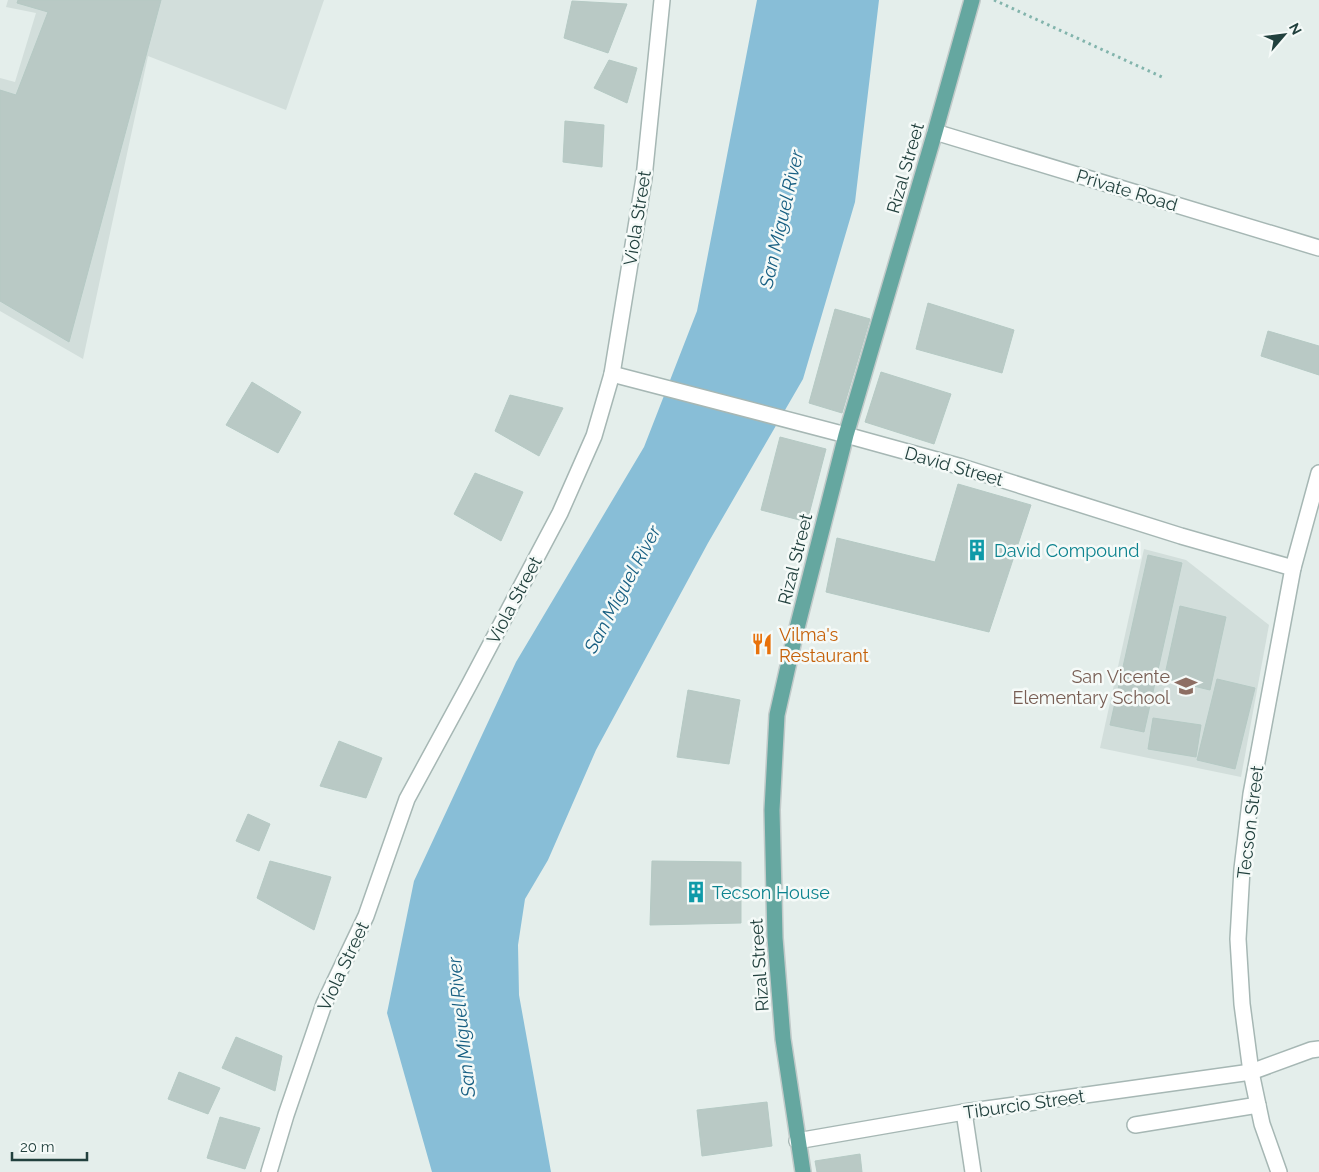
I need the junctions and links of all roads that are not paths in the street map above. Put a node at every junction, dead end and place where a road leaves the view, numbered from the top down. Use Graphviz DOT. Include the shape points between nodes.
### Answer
graph roads {
  1 [pos="662,0"];
  2 [pos="972,0"];
  3 [pos="935,132"];
  4 [pos="1319,248"];
  5 [pos="612,374"];
  6 [pos="846,435"];
  7 [pos="1319,473"];
  8 [pos="1294,568"];
  9 [pos="1319,1049"];
  10 [pos="1251,1072"];
  11 [pos="1258,1105"];
  12 [pos="964,1112"];
  13 [pos="1135,1125"];
  14 [pos="798,1141"];
  15 [pos="269,1172"];
  16 [pos="803,1172"];
  17 [pos="974,1172"];
  18 [pos="1279,1172"];
  1 -- 5 [label="street, Viola Street" via="644,178"];
  2 -- 3 [label="main road, Rizal Street"];
  3 -- 4 [label="street, Private Road"];
  3 -- 6 [label="main road, Rizal Street"];
  5 -- 6 [label="street, David Street"];
  5 -- 15 [label="street, Viola Street" via="594,436 560,513 407,800 366,916 324,1004"];
  6 -- 8 [label="street, David Street"];
  6 -- 14 [label="main road, Rizal Street" via="784,683 775,740 772,845 775,938 783,1039"];
  7 -- 8 [label="street, Tecson Street"];
  8 -- 10 [label="street, Tecson Street" via="1251,794 1242,869 1238,939"];
  9 -- 10 [label="street, Tiburcio Street"];
  10 -- 11 [label="street, Tecson Street"];
  10 -- 12 [label="street, Tiburcio Street"];
  11 -- 13 [label="street"];
  11 -- 18 [label="street, Tecson Street"];
  12 -- 14 [label="street, Tiburcio Street"];
  12 -- 17 [label="street"];
  14 -- 16 [label="main road, Rizal Street"];
}
